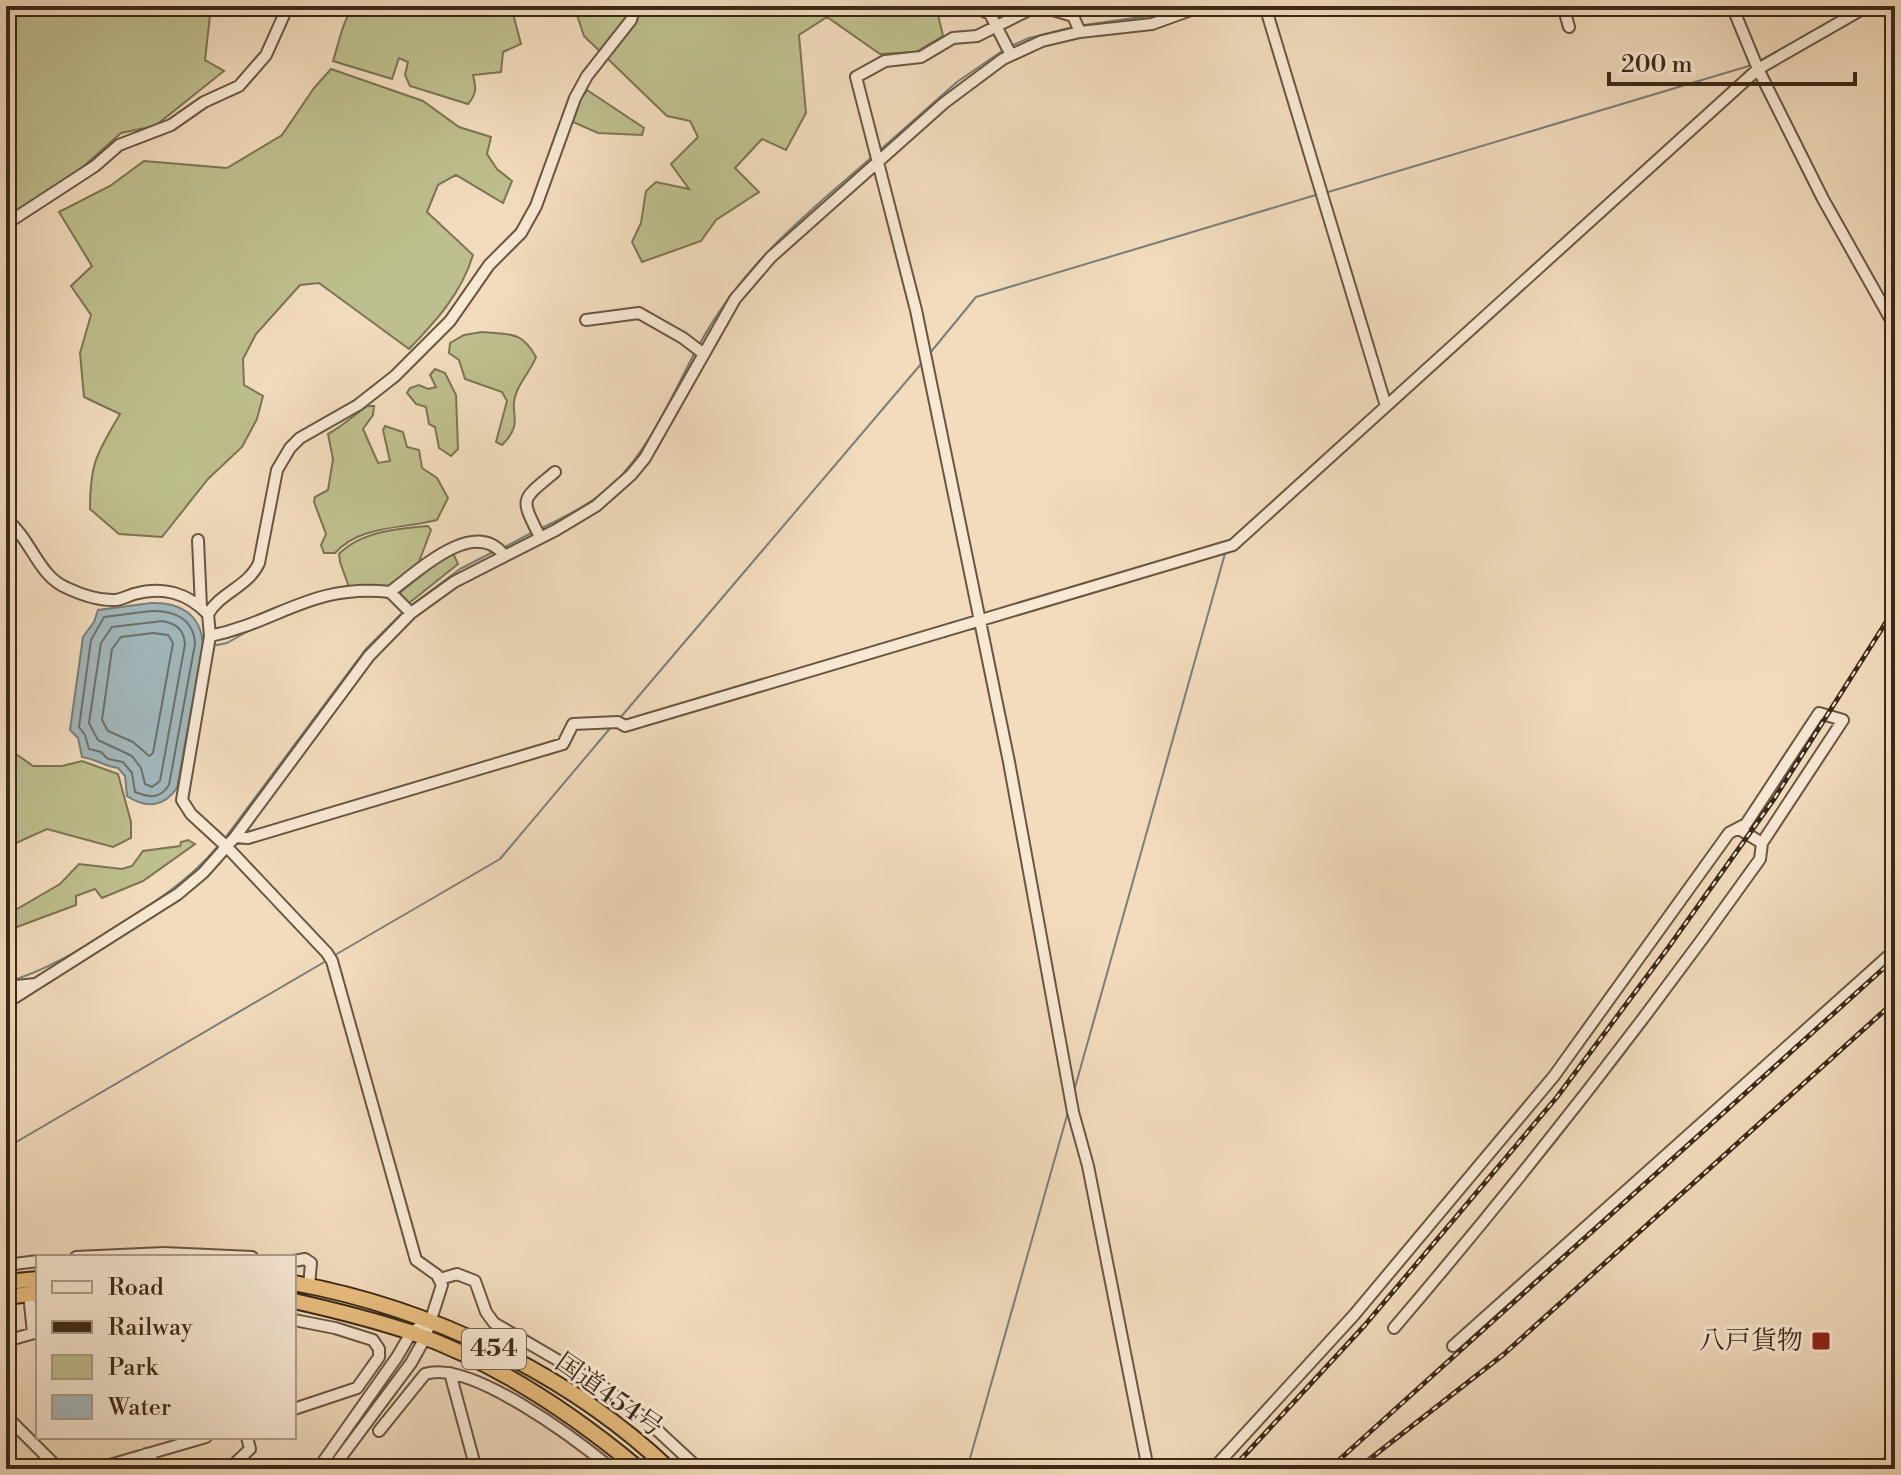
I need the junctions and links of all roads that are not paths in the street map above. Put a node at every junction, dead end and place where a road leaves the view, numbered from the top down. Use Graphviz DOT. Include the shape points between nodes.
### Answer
graph roads {
  1 [pos="288,6"];
  2 [pos="635,6"];
  3 [pos="1202,6"];
  4 [pos="1265,6"];
  5 [pos="1563,6"];
  6 [pos="1732,6"];
  7 [pos="1868,6"];
  8 [pos="979,9"];
  9 [pos="996,26"];
  10 [pos="1569,27"];
  11 [pos="1080,32"];
  12 [pos="1011,55"];
  13 [pos="1758,69"];
  14 [pos="879,160"];
  15 [pos="6,224"];
  16 [pos="586,320"];
  17 [pos="1895,327"];
  18 [pos="704,354"];
  19 [pos="1386,406"];
  20 [pos="555,472"];
  21 [pos="6,519"];
  22 [pos="540,537"];
  23 [pos="198,540"];
  24 [pos="503,554"];
  25 [pos="390,592"];
  26 [pos="205,610"];
  27 [pos="411,613"];
  28 [pos="980,622"];
  29 [pos="210,636"];
  30 [pos="1739,829"];
  31 [pos="235,837"];
  32 [pos="1762,843"];
  33 [pos="227,847"];
  34 [pos="1895,950"];
  35 [pos="38,984"];
  36 [pos="6,987"];
  37 [pos="6,1003"];
  38 [pos="120,1255"];
  39 [pos="208,1255"];
  40 [pos="36,1261"];
  41 [pos="296,1261"];
  42 [pos="6,1265"];
  43 [pos="36,1279"];
  44 [pos="440,1279"];
  45 [pos="6,1282"];
  46 [pos="301,1284"];
  47 [pos="33,1294"];
  48 [pos="6,1297"];
  49 [pos="296,1302"];
  50 [pos="296,1320"];
  51 [pos="429,1320"];
  52 [pos="1394,1328"];
  53 [pos="36,1332"];
  54 [pos="411,1333"];
  55 [pos="425,1338"];
  56 [pos="6,1341"];
  57 [pos="1453,1346"];
  58 [pos="450,1373"];
  59 [pos="296,1408"];
  60 [pos="6,1416"];
  61 [pos="379,1431"];
  62 [pos="199,1439"];
  63 [pos="248,1439"];
  64 [pos="146,1454"];
  65 [pos="59,1469"];
  66 [pos="96,1469"];
  67 [pos="161,1469"];
  68 [pos="229,1469"];
  69 [pos="318,1469"];
  70 [pos="332,1469"];
  71 [pos="476,1469"];
  72 [pos="612,1469"];
  73 [pos="639,1469"];
  74 [pos="669,1469"];
  75 [pos="699,1469"];
  76 [pos="1148,1469"];
  77 [pos="1213,1469"];
  1 -- 15 [label="street" via="266,55 239,86 171,125 119,145"];
  2 -- 26 [label="street" via="631,20 575,98 521,233 489,265 450,321 395,376 290,448 277,470 254,574"];
  3 -- 11 [label="street" via="1134,28"];
  4 -- 19 [label="street"];
  5 -- 10 [label="street"];
  6 -- 13 [label="street"];
  7 -- 13 [label="street"];
  8 -- 9 [label="street" via="987,11"];
  9 -- 11 [label="street" via="1035,7 1073,16"];
  9 -- 12 [label="street"];
  9 -- 14 [label="street" via="973,37 953,38 921,57 885,61 856,77"];
  11 -- 12 [label="street"];
  12 -- 14 [label="street" via="954,94"];
  13 -- 17 [label="street"];
  13 -- 19 [label="street"];
  14 -- 18 [label="street" via="771,257 735,299"];
  14 -- 28 [label="street" via="916,310"];
  16 -- 18 [label="street" via="639,313"];
  18 -- 22 [label="street" via="631,475 596,506"];
  19 -- 28 [label="street" via="1233,546"];
  20 -- 22 [label="street" via="525,501"];
  21 -- 26 [label="street" via="64,587 103,600 169,592 188,596"];
  22 -- 24 [label="street"];
  23 -- 26 [label="street"];
  24 -- 25 [label="street" via="489,543 450,547"];
  24 -- 27 [label="street"];
  25 -- 27 [label="street"];
  25 -- 29 [label="street" via="323,594"];
  26 -- 29 [label="street"];
  27 -- 31 [label="street" via="369,656"];
  28 -- 31 [label="street" via="625,726 573,724 563,744 248,838"];
  28 -- 76 [label="street" via="1073,1112"];
  29 -- 33 [label="street" via="182,800"];
  30 -- 32 [label="street"];
  30 -- 32 [label="street" via="1819,713 1843,720"];
  30 -- 77 [label="street" via="1729,833 1554,1076 1354,1315"];
  31 -- 33 [label="street"];
  32 -- 52 [label="street" via="1760,859 1675,979 1497,1207"];
  33 -- 35 [label="street" via="178,894"];
  33 -- 44 [label="street" via="332,961 416,1260"];
  34 -- 57 [label="street"];
  35 -- 36 [label="street"];
  35 -- 37 [label="street"];
  38 -- 39 [label="street"];
  40 -- 42 [label="street"];
  41 -- 46 [label="street" via="311,1263"];
  43 -- 45 [label="highway"];
  44 -- 51 [label="street" via="441,1292"];
  44 -- 75 [label="street" via="457,1274 475,1281 494,1323 602,1386"];
  46 -- 51 [label="highway, 国道454号 / 454"];
  47 -- 48 [label="highway"];
  47 -- 53 [label="street"];
  49 -- 54 [label="highway, 国道454号 / 454"];
  50 -- 59 [label="street" via="373,1340 379,1357 357,1388"];
  51 -- 54 [label="street"];
  51 -- 55 [label="street"];
  51 -- 74 [label="highway, 国道454号 / 454" via="548,1379"];
  53 -- 56 [label="street"];
  54 -- 55 [label="highway, 国道454号 / 454"];
  54 -- 69 [label="street"];
  55 -- 70 [label="street"];
  55 -- 73 [label="highway, 国道454号 / 454" via="559,1408"];
  58 -- 61 [label="street" via="425,1374"];
  58 -- 71 [label="street"];
  58 -- 72 [label="street" via="531,1411"];
  60 -- 65 [label="street"];
  62 -- 64 [label="street"];
  63 -- 68 [label="street" via="250,1449"];
  64 -- 66 [label="street"];
  64 -- 67 [label="street"];
}
